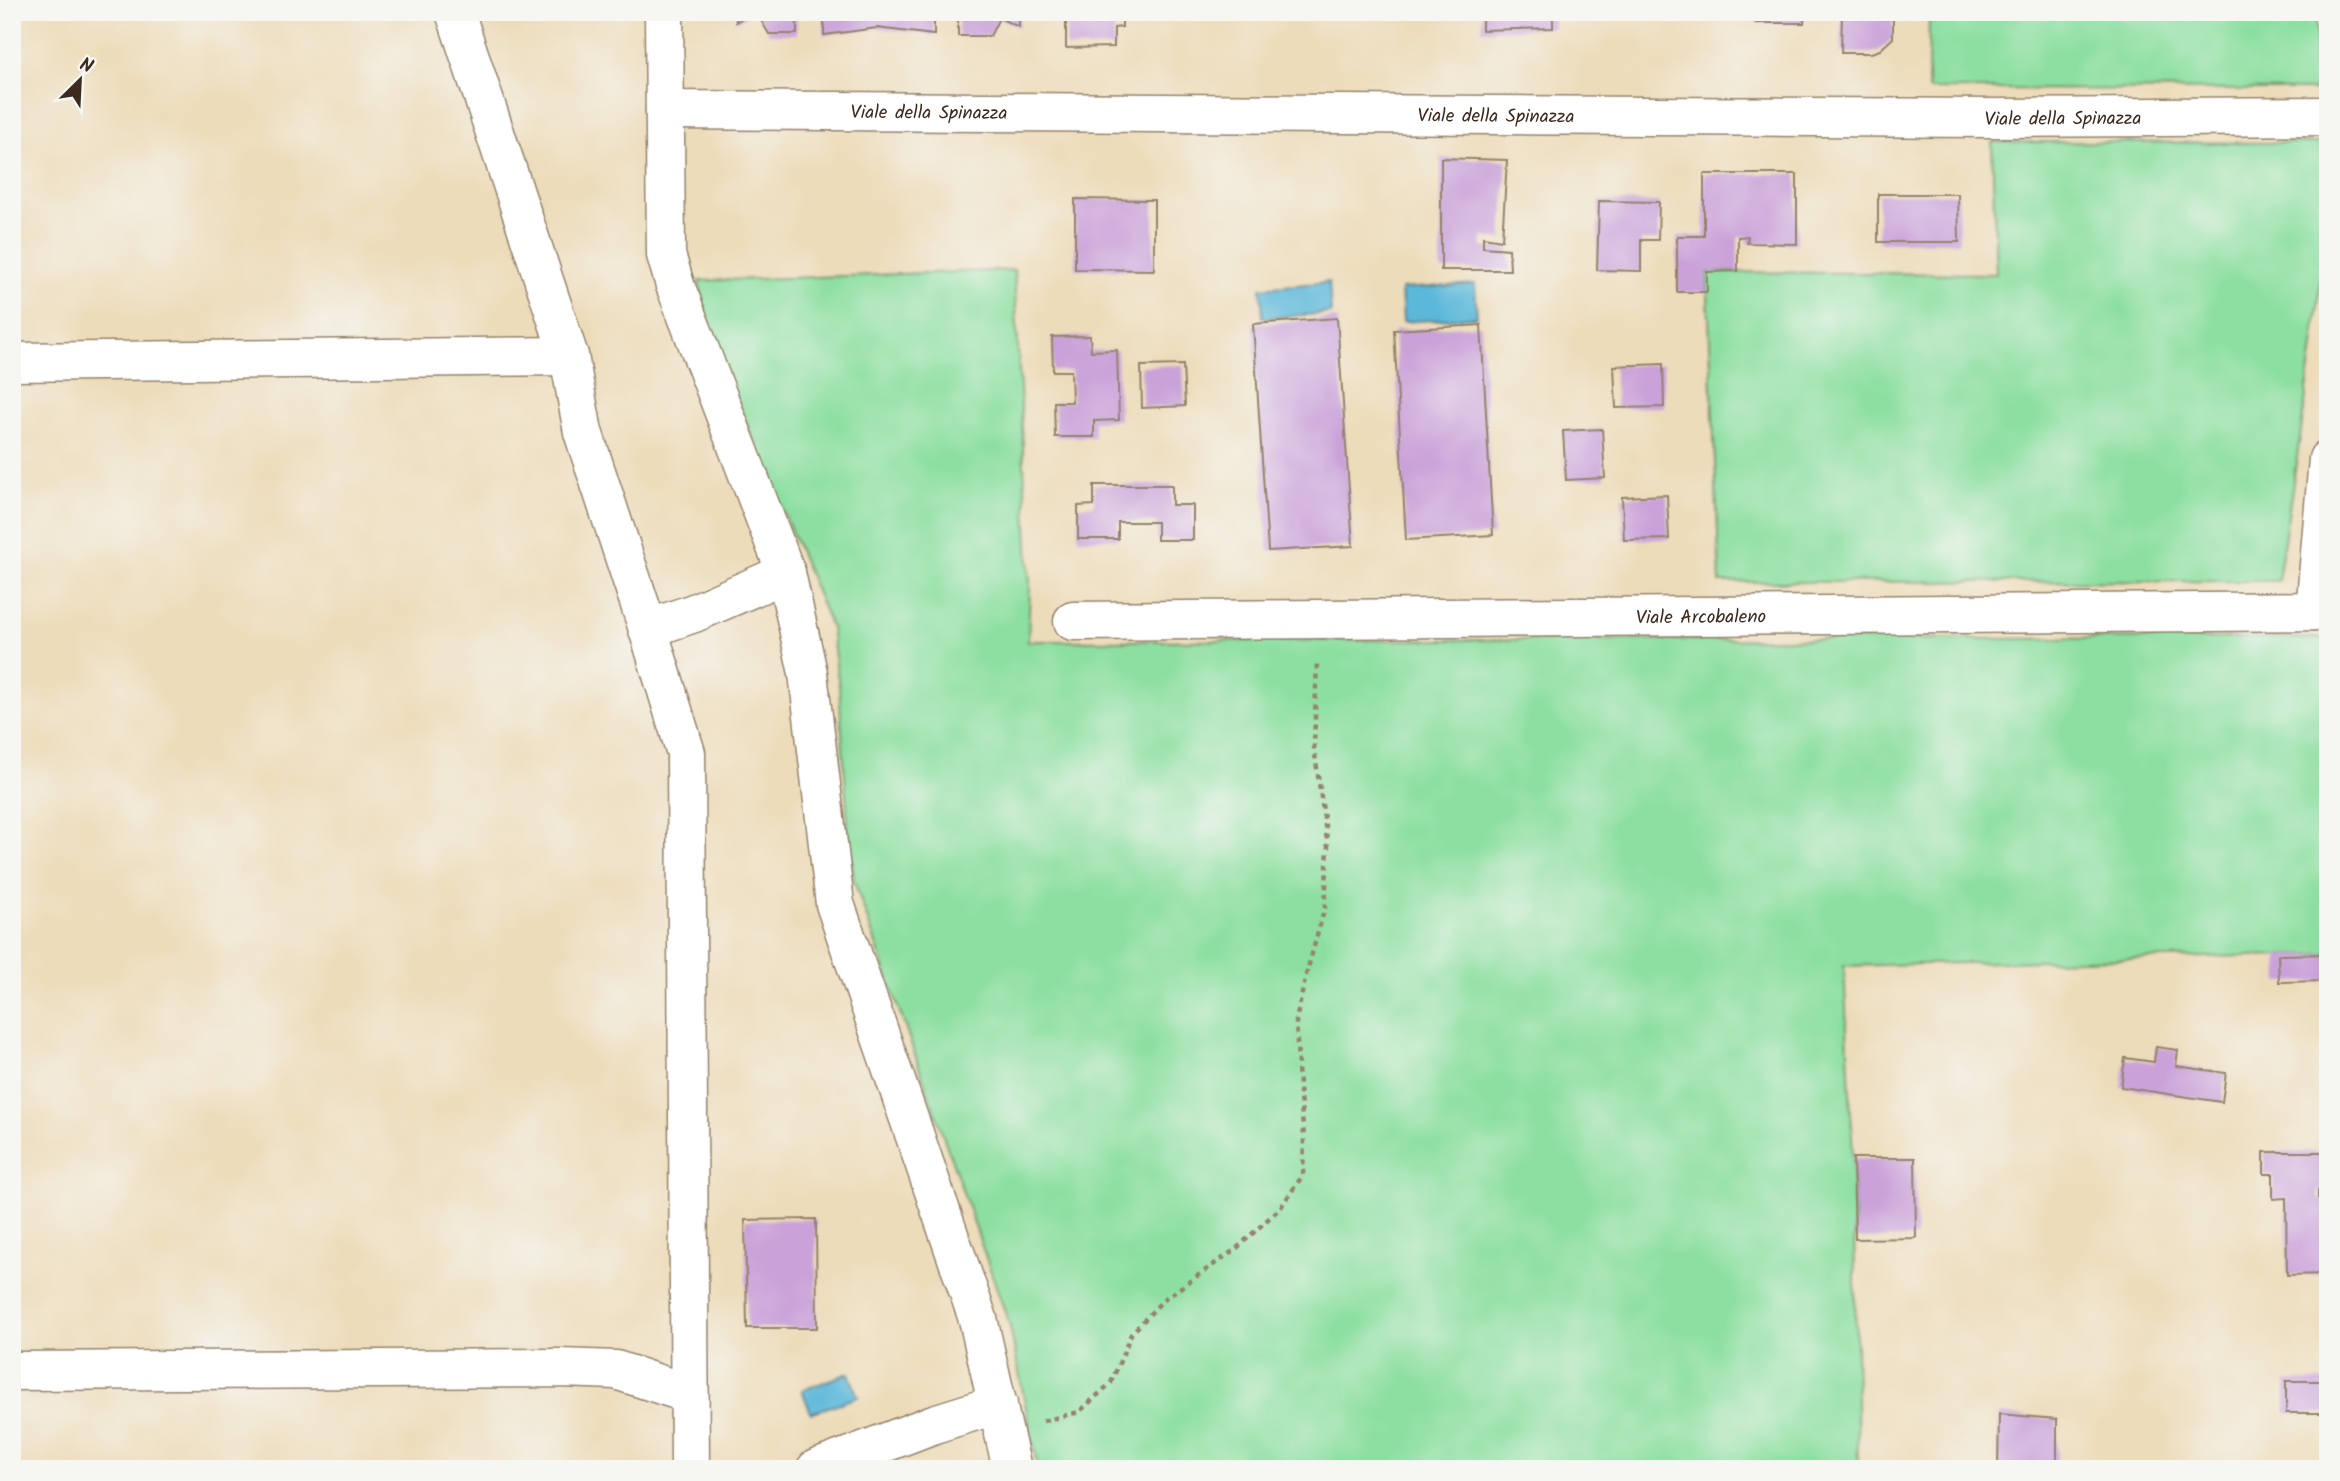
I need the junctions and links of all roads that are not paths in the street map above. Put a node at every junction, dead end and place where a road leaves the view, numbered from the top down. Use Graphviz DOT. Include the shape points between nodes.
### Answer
graph roads {
  1 [pos="455,12"];
  2 [pos="664,12"];
  3 [pos="665,110"];
  4 [pos="2328,116"];
  5 [pos="569,356"];
  6 [pos="12,362"];
  7 [pos="2328,459"];
  8 [pos="786,573"];
  9 [pos="2321,611"];
  10 [pos="1073,621"];
  11 [pos="648,629"];
  12 [pos="12,1371"];
  13 [pos="690,1395"];
  14 [pos="1001,1418"];
  15 [pos="690,1469"];
  16 [pos="816,1469"];
  17 [pos="1012,1469"];
  1 -- 5 [label="street"];
  2 -- 3 [label="street"];
  3 -- 4 [label="street, Viale della Spinazza"];
  3 -- 8 [label="street" via="666,255"];
  5 -- 6 [label="street"];
  5 -- 11 [label="street" via="583,432"];
  7 -- 9 [label="street"];
  8 -- 11 [label="street"];
  8 -- 14 [label="street" via="808,673 835,904 978,1319"];
  9 -- 10 [label="street, Viale Arcobaleno"];
  11 -- 13 [label="street" via="686,753"];
  12 -- 13 [label="street" via="560,1368 616,1370"];
  13 -- 15 [label="street"];
  14 -- 16 [label="street" via="934,1424"];
  14 -- 17 [label="street"];
}
